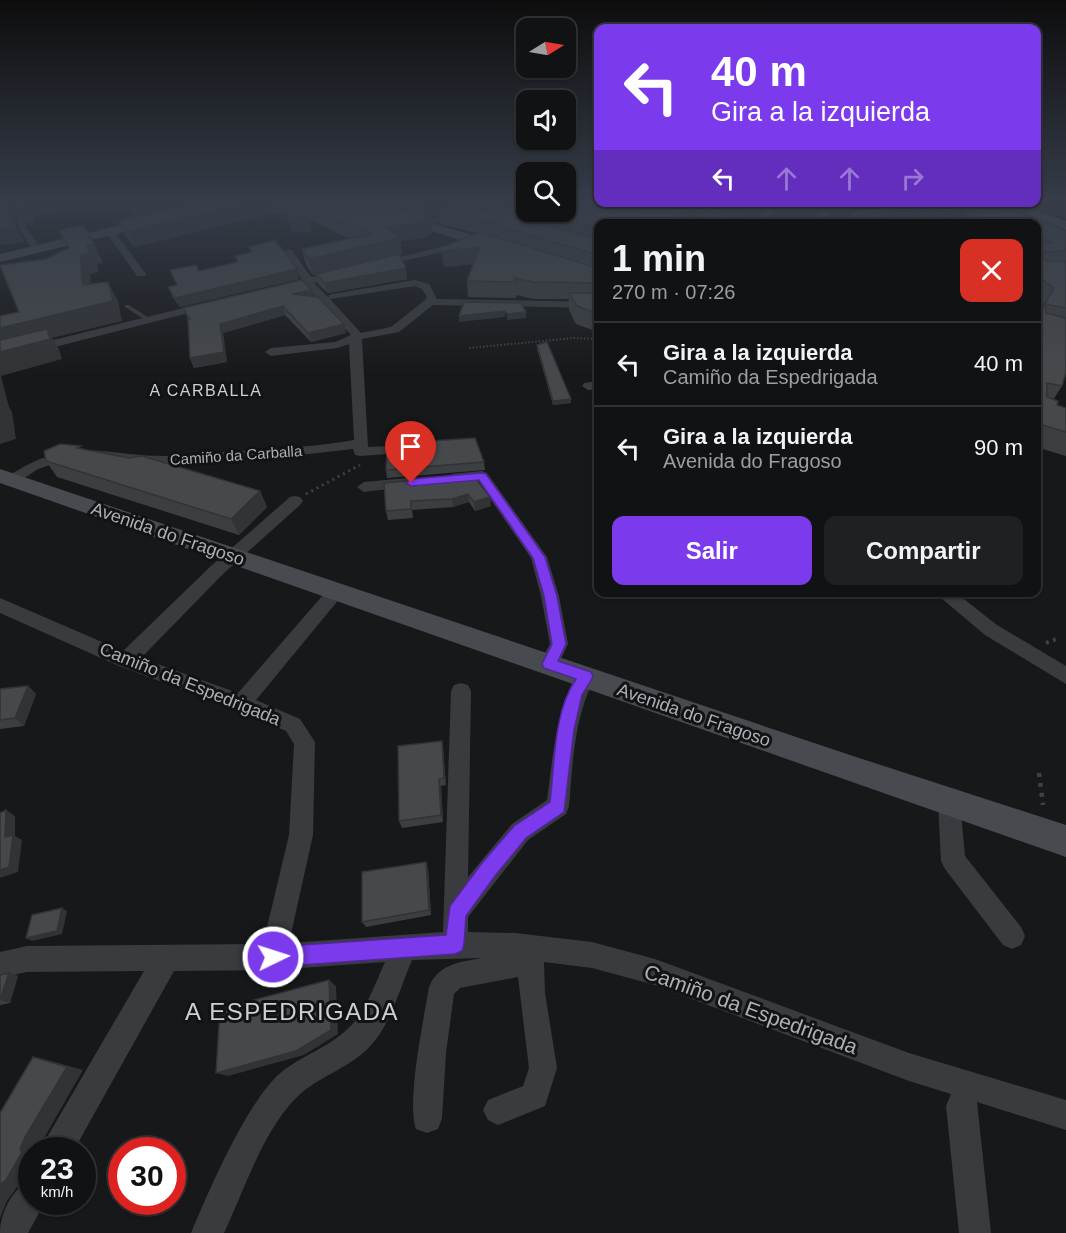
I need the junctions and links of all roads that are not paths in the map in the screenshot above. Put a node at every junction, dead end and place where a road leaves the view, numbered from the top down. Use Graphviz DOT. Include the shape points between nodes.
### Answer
graph roads {
  1 [pos="130,259"];
  2 [pos="293,259"];
  3 [pos="401,259"];
  4 [pos="361,268"];
  5 [pos="141,274"];
  6 [pos="308,281"];
  7 [pos="385,287"];
  8 [pos="266,292"];
  9 [pos="333,297"];
  10 [pos="221,302"];
  11 [pos="430,302"];
  12 [pos="594,305"];
  13 [pos="127,306"];
  14 [pos="149,320"];
  15 [pos="357,337"];
  16 [pos="271,352"];
  17 [pos="0,357"];
  18 [pos="422,449"];
  19 [pos="360,453"];
  20 [pos="6,478"];
  21 [pos="364,487"];
  22 [pos="295,501"];
  23 [pos="232,556"];
  24 [pos="336,592"];
  25 [pos="948,597"];
  26 [pos="0,604"];
  27 [pos="126,661"];
  28 [pos="549,664"];
  29 [pos="1066,676"];
  30 [pos="585,677"];
  31 [pos="460,691"];
  32 [pos="242,702"];
  33 [pos="949,802"];
  34 [pos="1066,841"];
  35 [pos="456,913"];
  36 [pos="1012,936"];
  37 [pos="455,944"];
  38 [pos="404,948"];
  39 [pos="530,955"];
  40 [pos="273,957"];
  41 [pos="166,959"];
  42 [pos="0,965"];
  43 [pos="969,1085"];
  44 [pos="498,1110"];
  45 [pos="1066,1115"];
  46 [pos="427,1118"];
  47 [pos="64,1137"];
  48 [pos="20,1215"];
  49 [pos="10,1233"];
  50 [pos="207,1233"];
  51 [pos="975,1233"];
  1 -- 5 [label="street"];
  2 -- 6 [label="street"];
  3 -- 4 [label="street"];
  4 -- 6 [label="street"];
  4 -- 7 [label="street"];
  6 -- 8 [label="street"];
  6 -- 15 [label="street"];
  7 -- 9 [label="street"];
  7 -- 11 [label="street" via="421,284 429,290"];
  10 -- 14 [label="street"];
  11 -- 12 [label="street"];
  11 -- 15 [label="street" via="395,330"];
  13 -- 14 [label="lane"];
  14 -- 17 [label="street"];
  15 -- 16 [label="street" via="337,345"];
  15 -- 19 [label="street"];
  18 -- 19 [label="street, Camiño da Carballa"];
  19 -- 20 [label="street, Camiño da Carballa" via="329,449 164,460 84,452 64,455"];
  20 -- 23 [label="main road, Avenida do Fragoso"];
  21 -- 28 [label="street" via="482,476 539,557 559,644"];
  22 -- 23 [label="street"];
  23 -- 24 [label="main road, Avenida do Fragoso"];
  23 -- 27 [label="street"];
  24 -- 28 [label="main road, Avenida do Fragoso"];
  24 -- 32 [label="street"];
  25 -- 29 [label="street" via="991,630"];
  26 -- 27 [label="street, Camiño da Espedrigada"];
  27 -- 32 [label="street, Camiño da Espedrigada"];
  28 -- 30 [label="main road, Avenida do Fragoso"];
  30 -- 33 [label="main road, Avenida do Fragoso"];
  30 -- 35 [label="street" via="574,694 566,730 558,806 520,832"];
  31 -- 35 [label="street"];
  32 -- 40 [label="street, Camiño da Espedrigada" via="293,725 305,742 301,835"];
  33 -- 34 [label="main road, Avenida do Fragoso"];
  33 -- 36 [label="street" via="953,861"];
  35 -- 37 [label="street"];
  37 -- 38 [label="street, Camiño da Espedrigada"];
  37 -- 39 [label="street, Camiño da Espedrigada"];
  38 -- 40 [label="street, Camiño da Espedrigada"];
  38 -- 50 [label="street" via="357,1041 301,1074 278,1096"];
  39 -- 43 [label="street, Camiño da Espedrigada" via="592,955 655,972 909,1067"];
  39 -- 44 [label="street" via="543,1068 535,1096"];
  39 -- 46 [label="street, Camiño da Espedrigada" via="454,976 442,987"];
  40 -- 41 [label="street, Camiño da Espedrigada"];
  41 -- 42 [label="street, Camiño da Espedrigada" via="27,959"];
  41 -- 47 [label="street"];
  43 -- 45 [label="street, Camiño da Espedrigada"];
  43 -- 51 [label="street" via="961,1106"];
  48 -- 49 [label="street"];
}
